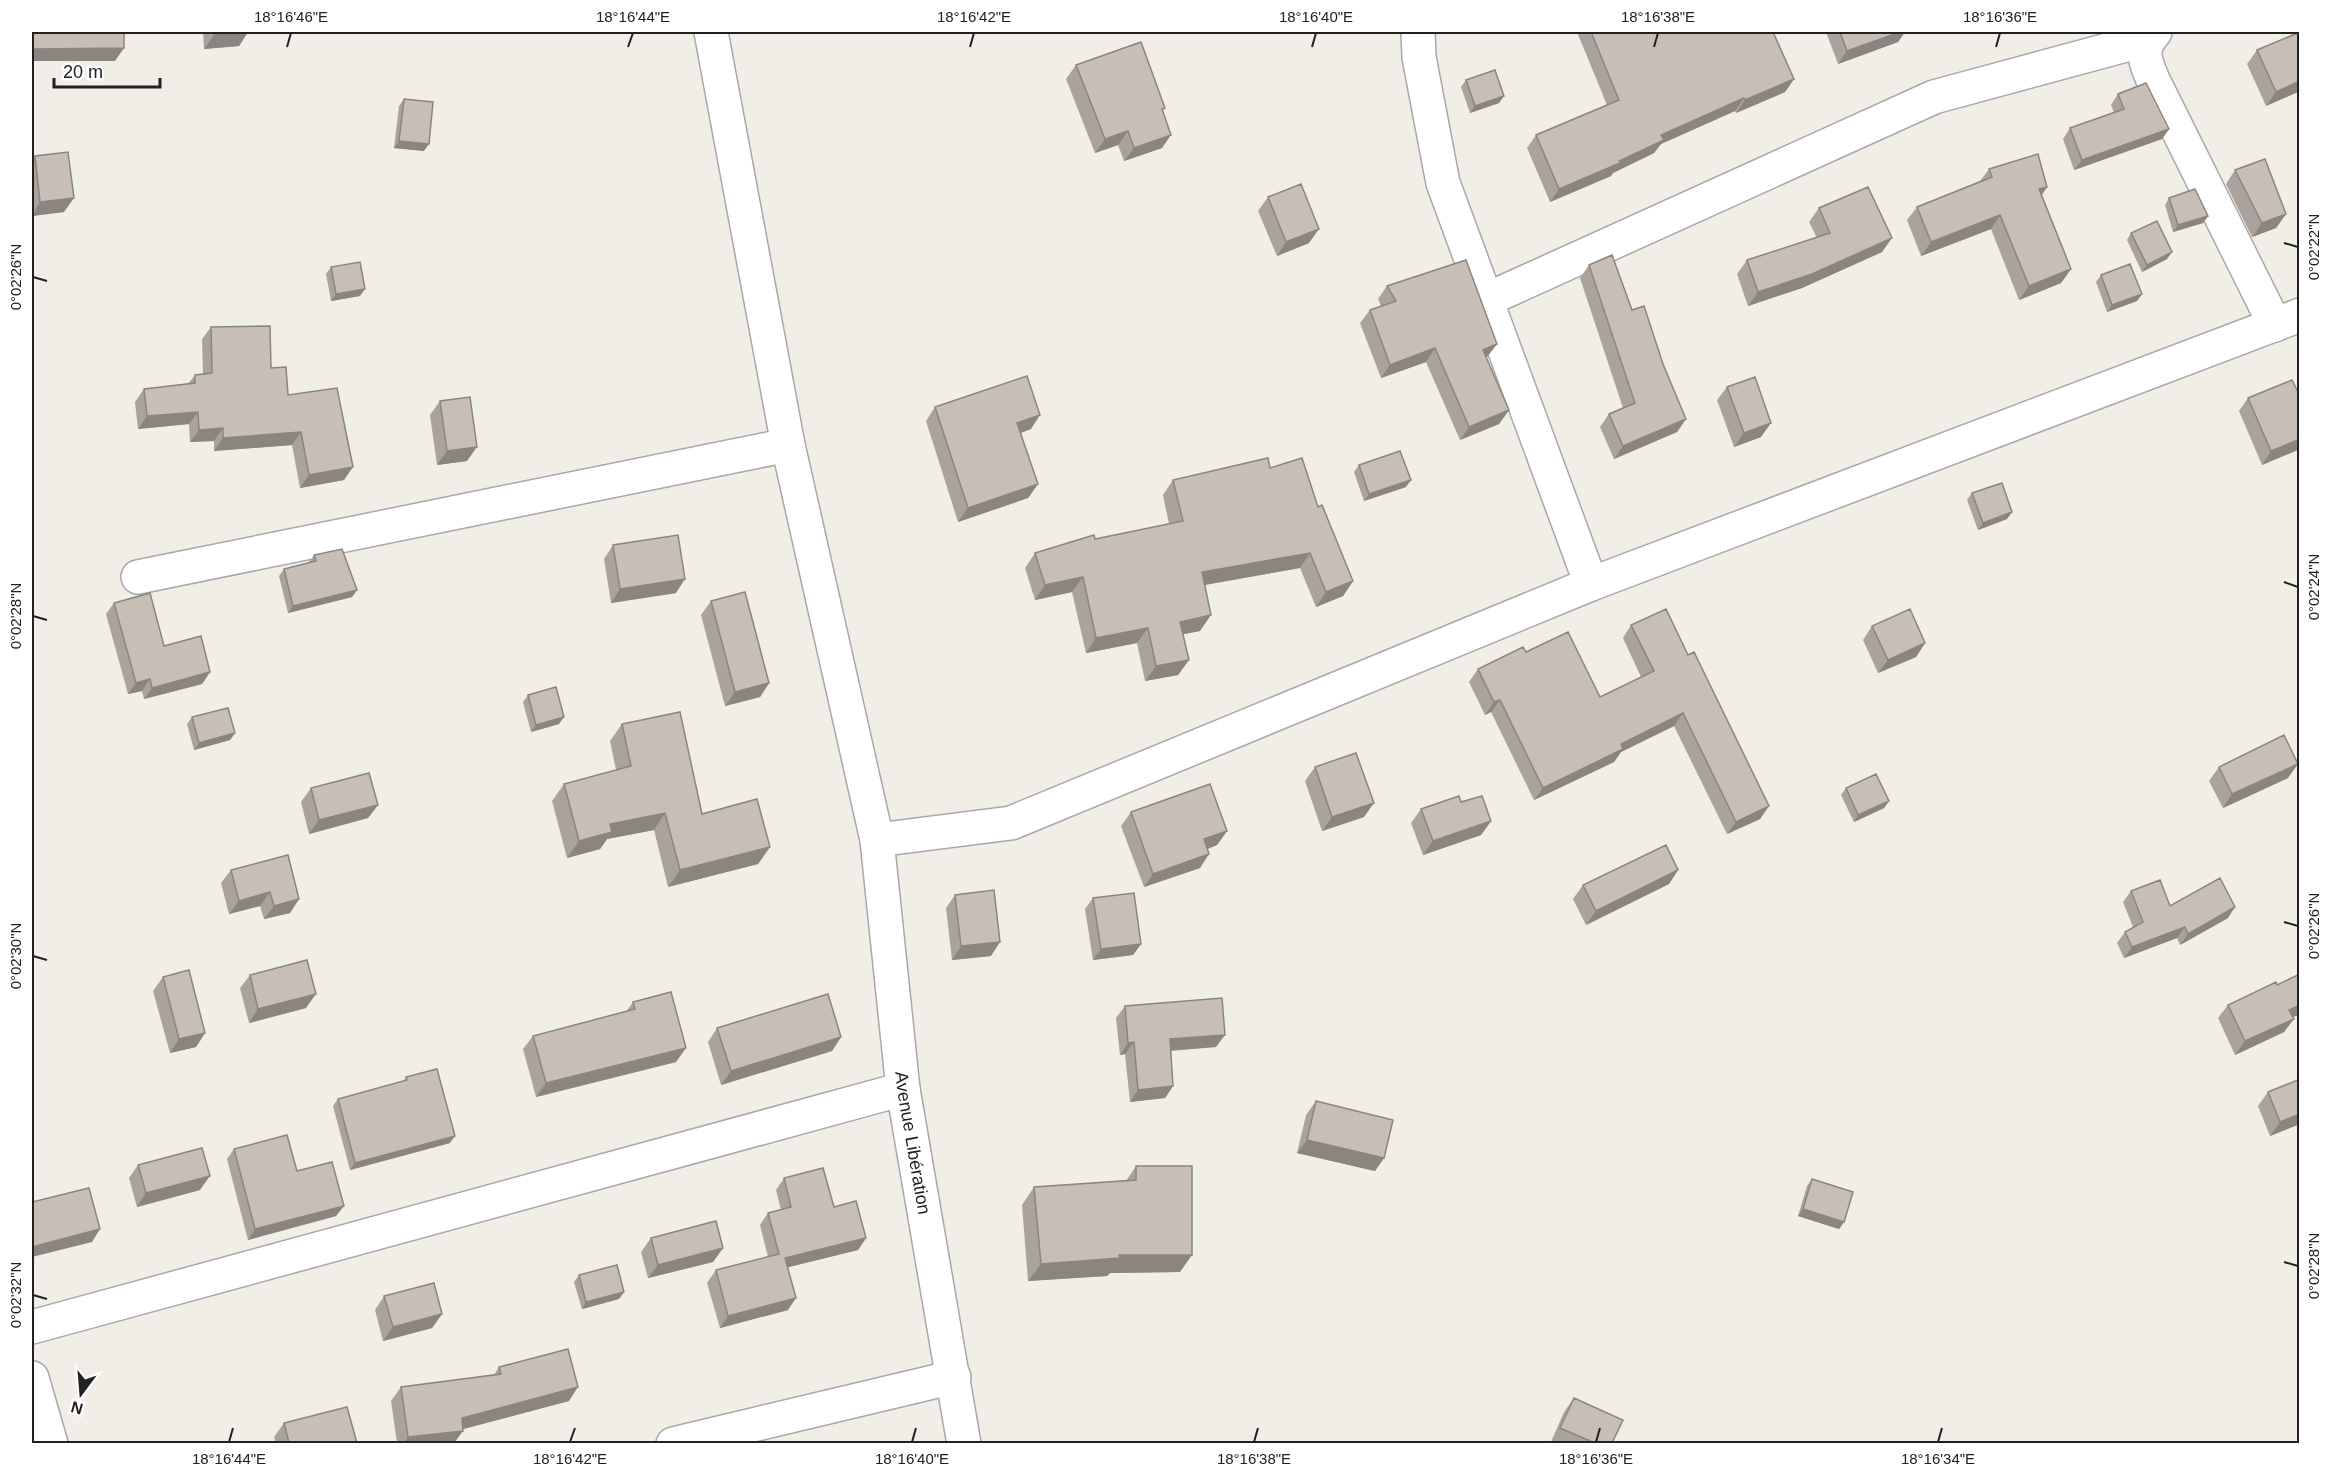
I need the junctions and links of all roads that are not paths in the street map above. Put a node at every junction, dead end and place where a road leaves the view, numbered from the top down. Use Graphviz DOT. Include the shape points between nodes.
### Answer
graph roads {
  1 [pos="711,32"];
  2 [pos="1418,32"];
  3 [pos="2151,35"];
  4 [pos="1486,300"];
  5 [pos="2287,320"];
  6 [pos="788,445"];
  7 [pos="138,577"];
  8 [pos="1591,584"];
  9 [pos="877,840"];
  10 [pos="903,1089"];
  11 [pos="32,1327"];
  12 [pos="954,1377"];
  13 [pos="32,1378"];
  14 [pos="51,1443"];
  15 [pos="673,1443"];
  16 [pos="964,1443"];
  1 -- 6 [label="street, Avenue Libération"];
  2 -- 4 [label="street" via="1419,57 1443,183"];
  3 -- 4 [label="street" via="1934,97"];
  3 -- 5 [label="street" via="2143,56 2153,80"];
  4 -- 8 [label="street"];
  5 -- 8 [label="street"];
  6 -- 7 [label="street"];
  6 -- 9 [label="street, Avenue Libération"];
  8 -- 9 [label="street" via="1011,823"];
  9 -- 10 [label="street, Avenue Libération"];
  10 -- 11 [label="street"];
  10 -- 12 [label="street, Avenue Libération"];
  12 -- 15 [label="street"];
  12 -- 16 [label="street, Avenue Libération"];
  13 -- 14 [label="street"];
}
